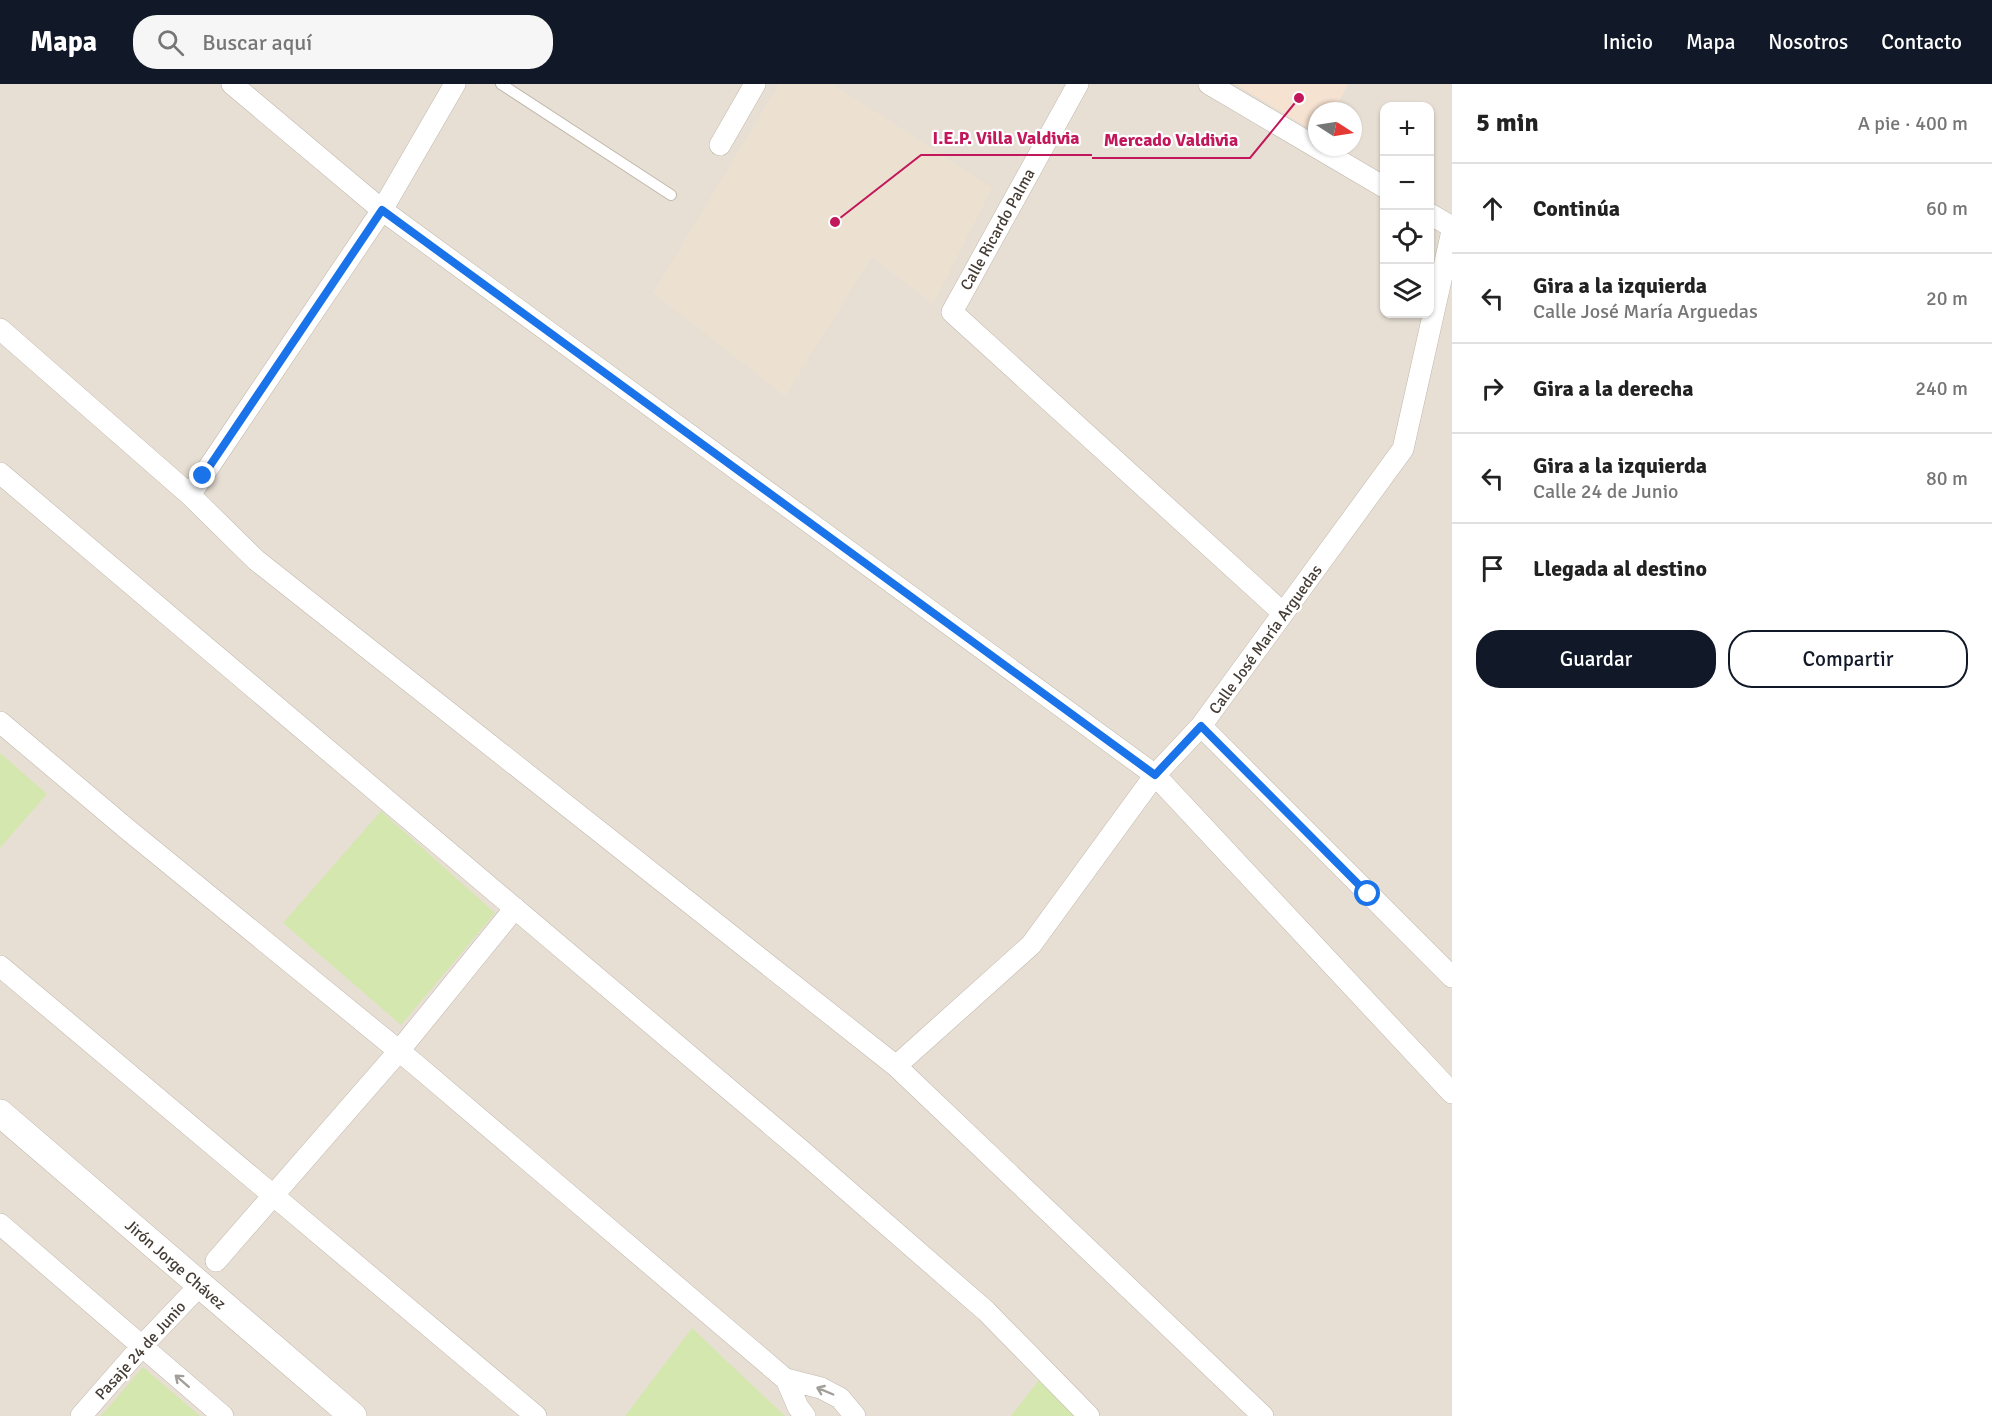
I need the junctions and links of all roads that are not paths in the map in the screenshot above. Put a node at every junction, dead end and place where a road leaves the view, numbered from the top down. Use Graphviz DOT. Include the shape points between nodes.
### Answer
graph roads {
  1 [pos="232,84"];
  2 [pos="455,84"];
  3 [pos="501,84"];
  4 [pos="755,84"];
  5 [pos="1078,84"];
  6 [pos="1209,84"];
  7 [pos="720,145"];
  8 [pos="1380,186"];
  9 [pos="671,195"];
  10 [pos="382,210"];
  11 [pos="1434,217"];
  12 [pos="1452,229"];
  13 [pos="0,329"];
  14 [pos="0,473"];
  15 [pos="190,495"];
  16 [pos="1284,613"];
  17 [pos="0,722"];
  18 [pos="1201,726"];
  19 [pos="1155,775"];
  20 [pos="515,908"];
  21 [pos="0,966"];
  22 [pos="1452,977"];
  23 [pos="399,1051"];
  24 [pos="896,1066"];
  25 [pos="1452,1093"];
  26 [pos="0,1113"];
  27 [pos="273,1195"];
  28 [pos="0,1224"];
  29 [pos="216,1261"];
  30 [pos="200,1285"];
  31 [pos="142,1346"];
  32 [pos="786,1379"];
  33 [pos="81,1416"];
  34 [pos="223,1416"];
  35 [pos="353,1416"];
  36 [pos="536,1416"];
  37 [pos="805,1416"];
  38 [pos="855,1416"];
  39 [pos="1089,1416"];
  40 [pos="1263,1416"];
  1 -- 10 [label="street"];
  2 -- 10 [label="street"];
  3 -- 9 [label="lane"];
  4 -- 7 [label="street"];
  5 -- 16 [label="street, Calle Ricardo Palma" via="951,312"];
  6 -- 8 [label="street"];
  10 -- 15 [label="street"];
  10 -- 19 [label="street"];
  11 -- 12 [label="street"];
  12 -- 16 [label="street, Calle José María Arguedas" via="1403,449"];
  13 -- 15 [label="street"];
  14 -- 20 [label="street"];
  15 -- 24 [label="street" via="256,560"];
  16 -- 18 [label="street, Calle José María Arguedas"];
  17 -- 23 [label="street"];
  18 -- 19 [label="street, Calle José María Arguedas"];
  18 -- 22 [label="street"];
  19 -- 24 [label="street, Calle José María Arguedas" via="1031,945"];
  19 -- 25 [label="street"];
  20 -- 23 [label="street"];
  20 -- 39 [label="street" via="986,1311"];
  21 -- 27 [label="street"];
  23 -- 27 [label="street"];
  23 -- 32 [label="street"];
  24 -- 40 [label="street"];
  26 -- 30 [label="street, Jirón Jorge Chávez"];
  27 -- 29 [label="street"];
  27 -- 36 [label="street"];
  28 -- 31 [label="street"];
  30 -- 31 [label="street, Pasaje 24 de Junio"];
  30 -- 35 [label="street, Jirón Jorge Chávez"];
  31 -- 33 [label="street, Pasaje 24 de Junio"];
  34 -- 31 [label="street, one-way"];
  32 -- 37 [label="street"];
  38 -- 32 [label="street, one-way" via="840,1398 821,1388"];
}
